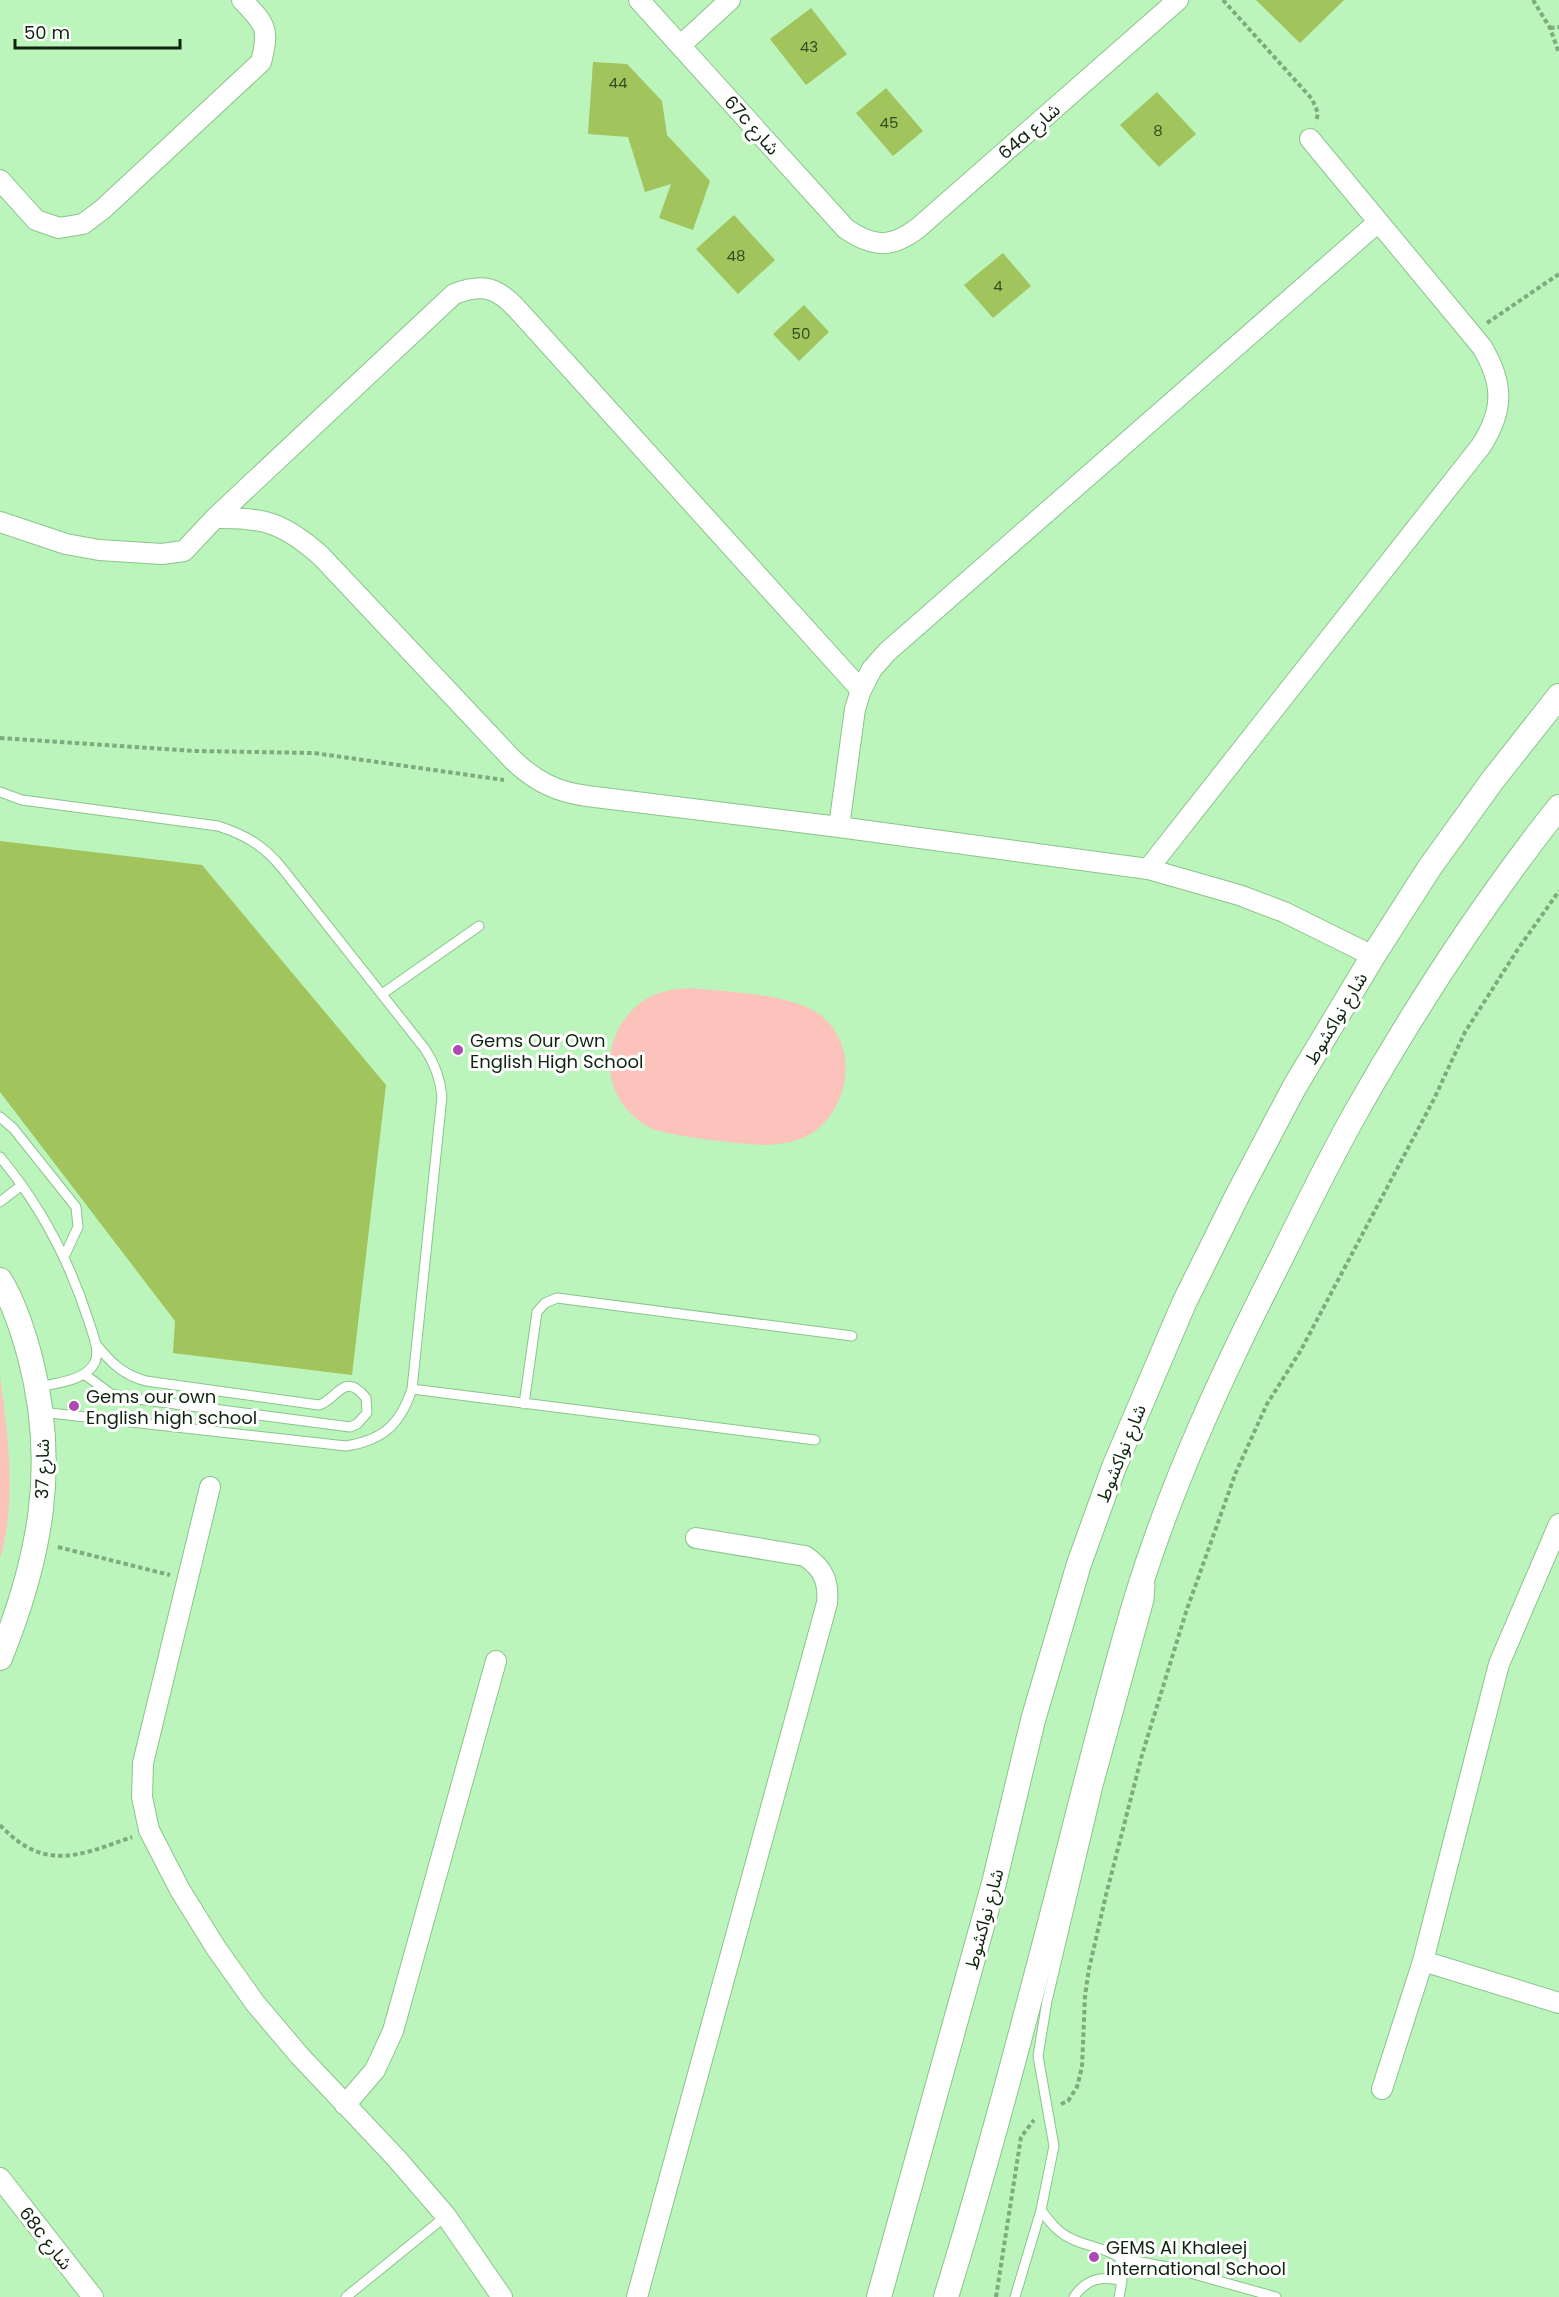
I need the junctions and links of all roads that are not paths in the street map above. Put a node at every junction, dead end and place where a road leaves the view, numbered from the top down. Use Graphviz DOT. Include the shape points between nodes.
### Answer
graph roads {
  1 [pos="242,0"];
  2 [pos="639,0"];
  3 [pos="730,0"];
  4 [pos="1178,0"];
  5 [pos="681,45"];
  6 [pos="1310,139"];
  7 [pos="0,180"];
  8 [pos="1377,223"];
  9 [pos="872,243"];
  10 [pos="215,518"];
  11 [pos="0,522"];
  12 [pos="861,690"];
  13 [pos="1559,696"];
  14 [pos="0,792"];
  15 [pos="1559,807"];
  16 [pos="839,827"];
  17 [pos="1148,869"];
  18 [pos="479,926"];
  19 [pos="1372,956"];
  20 [pos="382,994"];
  21 [pos="0,1117"];
  22 [pos="0,1157"];
  23 [pos="22,1185"];
  24 [pos="0,1202"];
  25 [pos="64,1257"];
  26 [pos="0,1280"];
  27 [pos="852,1336"];
  28 [pos="95,1343"];
  29 [pos="84,1374"];
  30 [pos="38,1387"];
  31 [pos="412,1389"];
  32 [pos="524,1404"];
  33 [pos="41,1412"];
  34 [pos="815,1440"];
  35 [pos="210,1487"];
  36 [pos="1559,1524"];
  37 [pos="696,1538"];
  38 [pos="1148,1566"];
  39 [pos="0,1658"];
  40 [pos="496,1661"];
  41 [pos="1423,1961"];
  42 [pos="1559,2003"];
  43 [pos="1382,2089"];
  44 [pos="345,2105"];
  45 [pos="915,2172"];
  46 [pos="2,2187"];
  47 [pos="1041,2210"];
  48 [pos="446,2216"];
  49 [pos="1120,2258"];
  50 [pos="1122,2281"];
  51 [pos="93,2297"];
  52 [pos="346,2297"];
  53 [pos="502,2297"];
  54 [pos="637,2297"];
  55 [pos="879,2297"];
  56 [pos="895,2297"];
  57 [pos="946,2297"];
  58 [pos="1015,2297"];
  59 [pos="1074,2297"];
  60 [pos="1119,2297"];
  61 [pos="1276,2297"];
  1 -- 7 [label="street" via="262,20 267,41 261,62 103,210 83,224 59,228 36,220"];
  2 -- 5 [label="street, 67c شارع"];
  3 -- 5 [label="street"];
  4 -- 9 [label="street, 64a شارع" via="918,228 905,238"];
  5 -- 9 [label="street, 67c شارع" via="846,230"];
  6 -- 8 [label="street"];
  8 -- 12 [label="street" via="887,652"];
  8 -- 17 [label="street" via="1472,334 1493,365 1499,386 1492,428"];
  10 -- 11 [label="street" via="184,551 162,554 66,544"];
  10 -- 12 [label="street" via="454,294 471,288 489,289 506,296"];
  10 -- 16 [label="street" via="273,523 300,537 513,760 546,786 587,796"];
  12 -- 16 [label="street"];
  13 -- 19 [label="street, شارع نواكشوط" via="1492,780"];
  14 -- 20 [label="lane" via="22,800 218,826 255,841 270,853"];
  15 -- 38 [label="street" via="1431,987 1354,1115 1244,1331 1173,1494"];
  16 -- 17 [label="street"];
  17 -- 19 [label="street" via="1284,912"];
  18 -- 20 [label="lane"];
  19 -- 45 [label="street, شارع نواكشوط" via="1295,1086 1233,1204 1184,1303 1114,1467 1079,1564 1033,1719 994,1883"];
  20 -- 31 [label="lane" via="434,1063 442,1096"];
  21 -- 25 [label="lane" via="76,1207 78,1227"];
  22 -- 23 [label="lane"];
  23 -- 24 [label="lane"];
  23 -- 25 [label="lane"];
  25 -- 28 [label="lane"];
  26 -- 30 [label="street, شارع 37" via="24,1337"];
  27 -- 32 [label="lane" via="557,1298 537,1312"];
  28 -- 29 [label="lane" via="95,1361"];
  28 -- 29 [label="lane" via="125,1373 146,1381 319,1405 346,1386 366,1398 367,1413 350,1427 137,1399 111,1394"];
  29 -- 30 [label="lane"];
  30 -- 33 [label="street, شارع 37"];
  31 -- 32 [label="lane"];
  31 -- 33 [label="lane" via="396,1422 381,1435 346,1446"];
  32 -- 34 [label="lane"];
  33 -- 39 [label="street, شارع 37" via="45,1455 37,1542"];
  35 -- 44 [label="street" via="143,1763 142,1797 149,1830 186,1900 255,2003"];
  36 -- 41 [label="street" via="1499,1664"];
  37 -- 54 [label="street" via="805,1556 824,1575 827,1603"];
  38 -- 47 [label="lane" via="1149,1600 1098,1786 1041,2029 1040,2075 1054,2146"];
  38 -- 57 [label="street" via="1093,1751 980,2188"];
  40 -- 44 [label="street" via="393,2031 375,2070"];
  41 -- 42 [label="street"];
  41 -- 43 [label="street"];
  44 -- 48 [label="street"];
  45 -- 55 [label="street, شارع نواكشوط"];
  45 -- 56 [label="street" via="915,2211"];
  46 -- 51 [label="street, 68c شارع"];
  47 -- 49 [label="lane" via="1071,2239"];
  47 -- 58 [label="lane"];
  48 -- 52 [label="lane"];
  48 -- 53 [label="street"];
  49 -- 50 [label="lane"];
  49 -- 61 [label="lane"];
  50 -- 59 [label="lane" via="1095,2279"];
  50 -- 60 [label="lane"];
}
